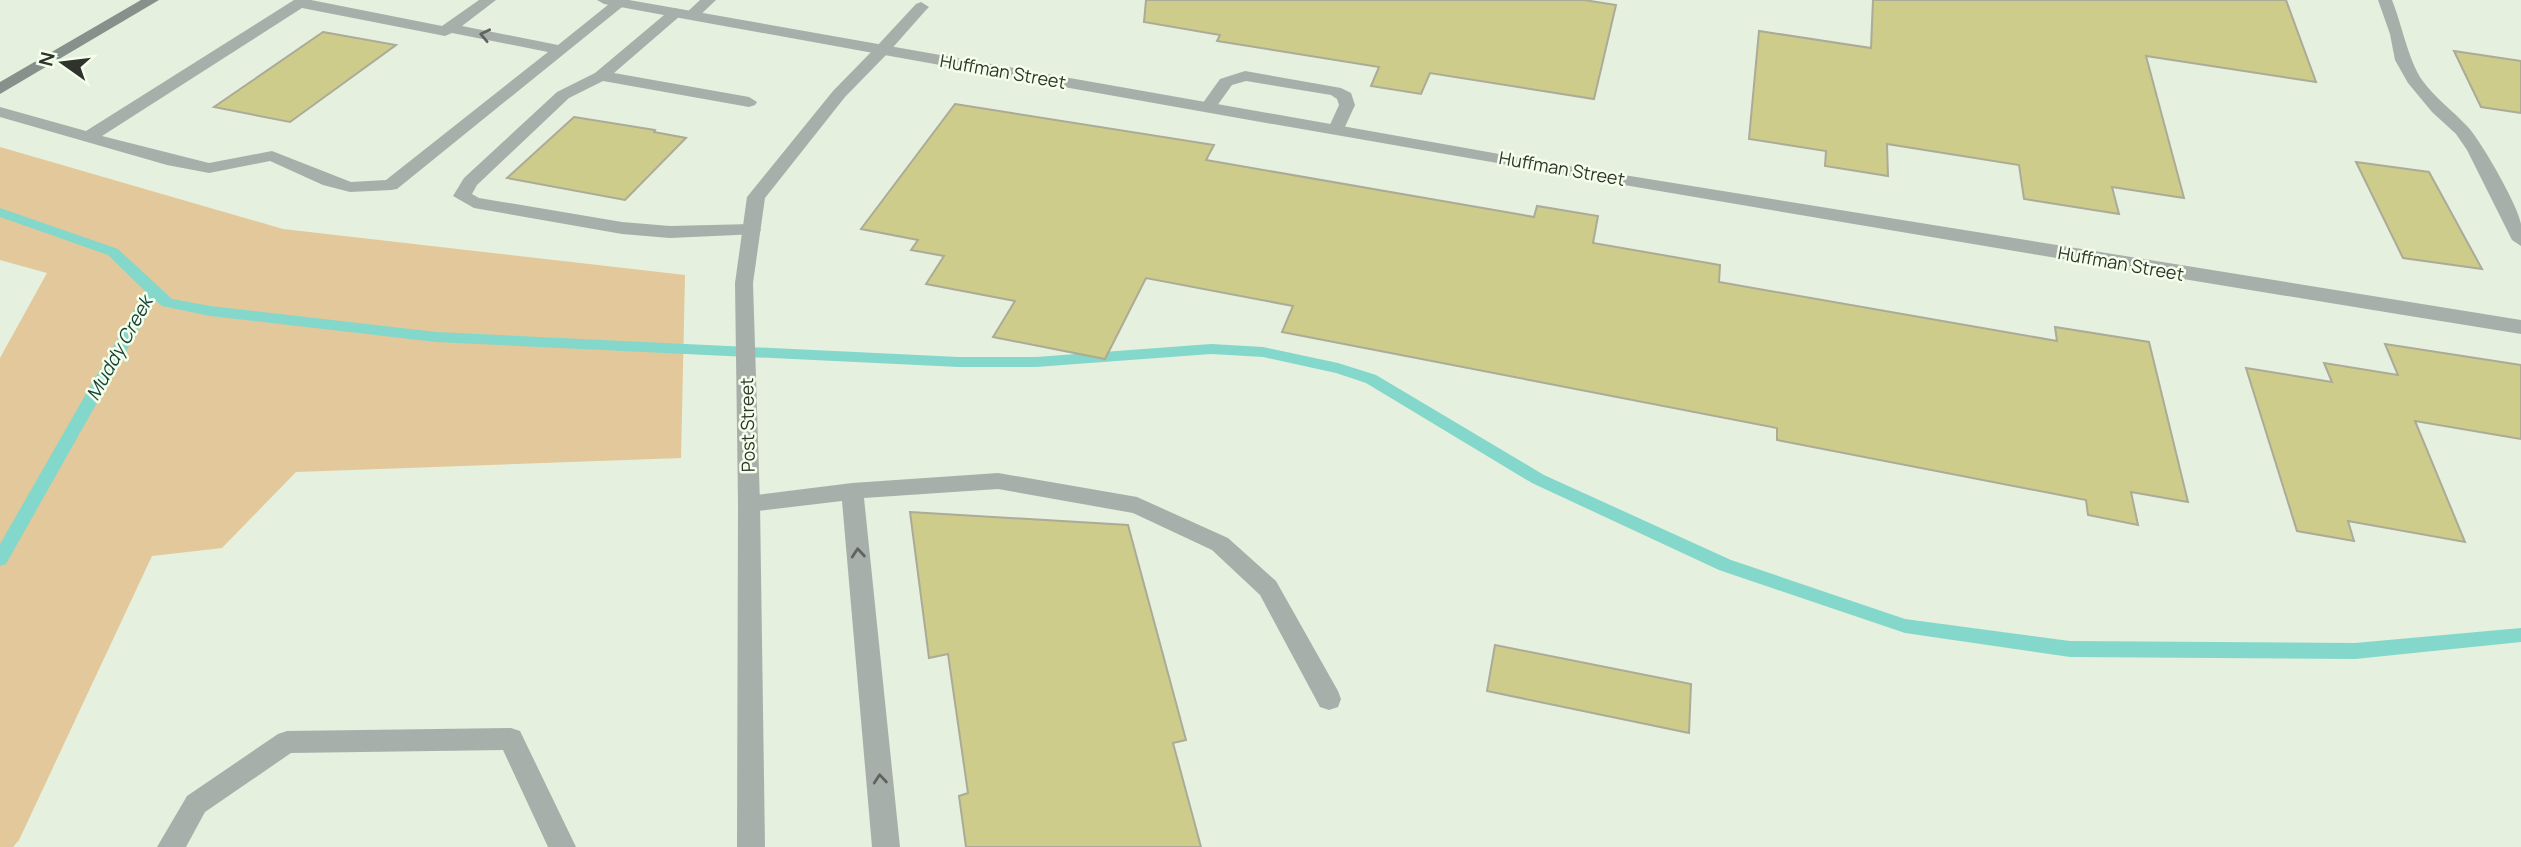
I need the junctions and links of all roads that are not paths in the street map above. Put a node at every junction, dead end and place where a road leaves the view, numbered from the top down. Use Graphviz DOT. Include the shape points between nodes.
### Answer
graph roads {
  1 [pos="152,0"];
  2 [pos="489,0"];
  3 [pos="709,0"];
  4 [pos="2385,0"];
  5 [pos="302,1"];
  6 [pos="612,1"];
  7 [pos="921,7"];
  8 [pos="683,14"];
  9 [pos="447,30"];
  10 [pos="561,50"];
  11 [pos="882,50"];
  12 [pos="601,76"];
  13 [pos="0,89"];
  14 [pos="748,102"];
  15 [pos="1208,107"];
  16 [pos="0,111"];
  17 [pos="1336,129"];
  18 [pos="87,138"];
  19 [pos="752,230"];
  20 [pos="2521,240"];
  21 [pos="2521,327"];
  22 [pos="852,491"];
  23 [pos="749,504"];
  24 [pos="1329,699"];
  25 [pos="172,847"];
  26 [pos="562,847"];
  27 [pos="751,847"];
  28 [pos="886,847"];
  1 -- 13 [label="main road"];
  2 -- 9 [label="street"];
  3 -- 8 [label="street"];
  4 -- 20 [label="street" via="2403,60 2416,83 2476,150"];
  5 -- 9 [label="street"];
  5 -- 18 [label="street"];
  6 -- 8 [label="street, Huffman Street"];
  6 -- 10 [label="street"];
  7 -- 11 [label="street, Post Street"];
  8 -- 11 [label="street, Huffman Street"];
  8 -- 12 [label="street"];
  10 -- 9 [label="street, one-way"];
  10 -- 18 [label="street" via="391,185 350,187 272,156 209,168"];
  11 -- 15 [label="street, Huffman Street"];
  11 -- 19 [label="street, Post Street" via="839,94 756,197"];
  12 -- 14 [label="street"];
  12 -- 19 [label="street" via="564,95 470,181 462,196 474,203 622,228"];
  15 -- 17 [label="street, Huffman Street"];
  15 -- 17 [label="street" via="1226,82 1245,76 1322,89 1345,96 1347,105"];
  16 -- 18 [label="street"];
  17 -- 21 [label="street, Huffman Street"];
  19 -- 23 [label="street, Post Street" via="744,283"];
  22 -- 23 [label="street"];
  22 -- 24 [label="street" via="998,481 1137,505 1220,544 1268,588"];
  28 -- 22 [label="street, one-way"];
  23 -- 27 [label="street, Post Street"];
  25 -- 26 [label="street" via="196,804 287,742 511,739"];
}
